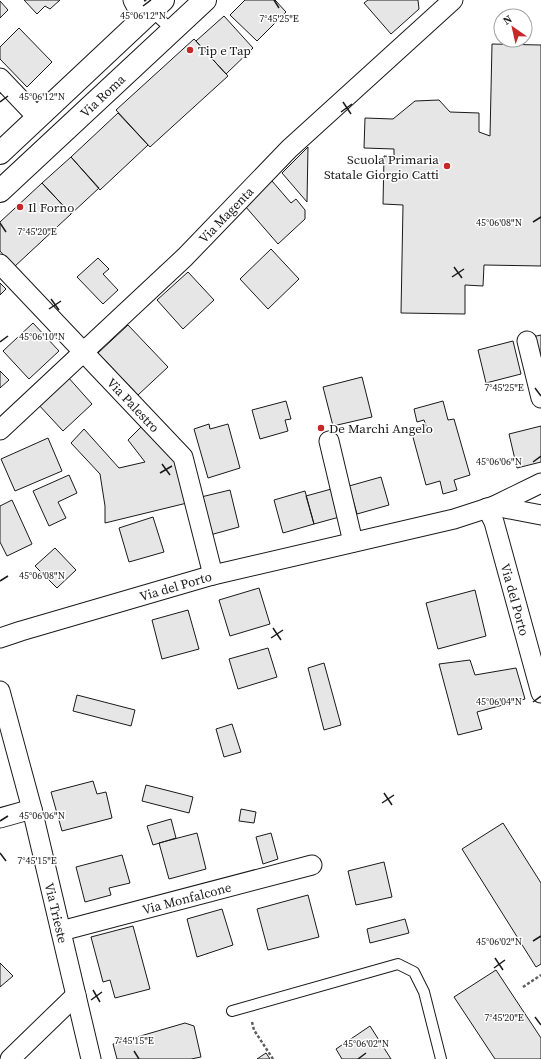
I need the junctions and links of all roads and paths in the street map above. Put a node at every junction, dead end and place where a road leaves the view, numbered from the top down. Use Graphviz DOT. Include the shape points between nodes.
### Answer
graph roads {
  1 [pos="133,0"];
  2 [pos="453,0"];
  3 [pos="203,6"];
  4 [pos="152,10"];
  5 [pos="172,30"];
  6 [pos="0,78"];
  7 [pos="38,118"];
  8 [pos="0,153"];
  9 [pos="0,191"];
  10 [pos="0,264"];
  11 [pos="527,341"];
  12 [pos="84,353"];
  13 [pos="541,398"];
  14 [pos="0,430"];
  15 [pos="328,441"];
  16 [pos="541,484"];
  17 [pos="541,506"];
  18 [pos="490,507"];
  19 [pos="541,515"];
  20 [pos="353,542"];
  21 [pos="213,575"];
  22 [pos="0,638"];
  23 [pos="0,691"];
  24 [pos="541,693"];
  25 [pos="32,809"];
  26 [pos="0,818"];
  27 [pos="312,865"];
  28 [pos="62,931"];
  29 [pos="541,975"];
  30 [pos="523,987"];
  31 [pos="76,995"];
  32 [pos="248,1006"];
  33 [pos="232,1011"];
  34 [pos="10,1059"];
  35 [pos="92,1059"];
  36 [pos="273,1059"];
  37 [pos="441,1059"];
  1 -- 4 [label="street"];
  2 -- 12 [label="street, Via Magenta" via="289,149 185,257"];
  3 -- 5 [label="main road, Via Roma"];
  4 -- 5 [label="lane"];
  4 -- 7 [label="main road, Via Roma"];
  5 -- 9 [label="main road, Via Roma"];
  6 -- 7 [label="street"];
  7 -- 8 [label="main road, Via Roma"];
  10 -- 12 [label="street, Via Palestro"];
  11 -- 13 [label="street"];
  12 -- 14 [label="street, Via Magenta"];
  12 -- 21 [label="street, Via Palestro" via="183,457"];
  15 -- 20 [label="street"];
  16 -- 17 [label="street, Via del Porto" via="535,493 537,503"];
  16 -- 18 [label="street, Via del Porto"];
  18 -- 19 [label="street, Via del Porto"];
  18 -- 20 [label="street, Via del Porto" via="454,519"];
  18 -- 24 [label="street, Via del Porto"];
  20 -- 21 [label="street, Via del Porto"];
  21 -- 22 [label="street, Via del Porto"];
  23 -- 25 [label="street, Via Trieste"];
  25 -- 26 [label="street"];
  25 -- 28 [label="street, Via Trieste"];
  27 -- 28 [label="street, Via Monfalcone"];
  28 -- 31 [label="street, Via Trieste"];
  29 -- 30 [label="path"];
  31 -- 34 [label="street"];
  31 -- 35 [label="street, Via Trieste"];
  32 -- 33 [label="lane"];
  32 -- 36 [label="path" via="254,1030"];
  32 -- 37 [label="lane" via="398,964 414,972 424,992"];
}
